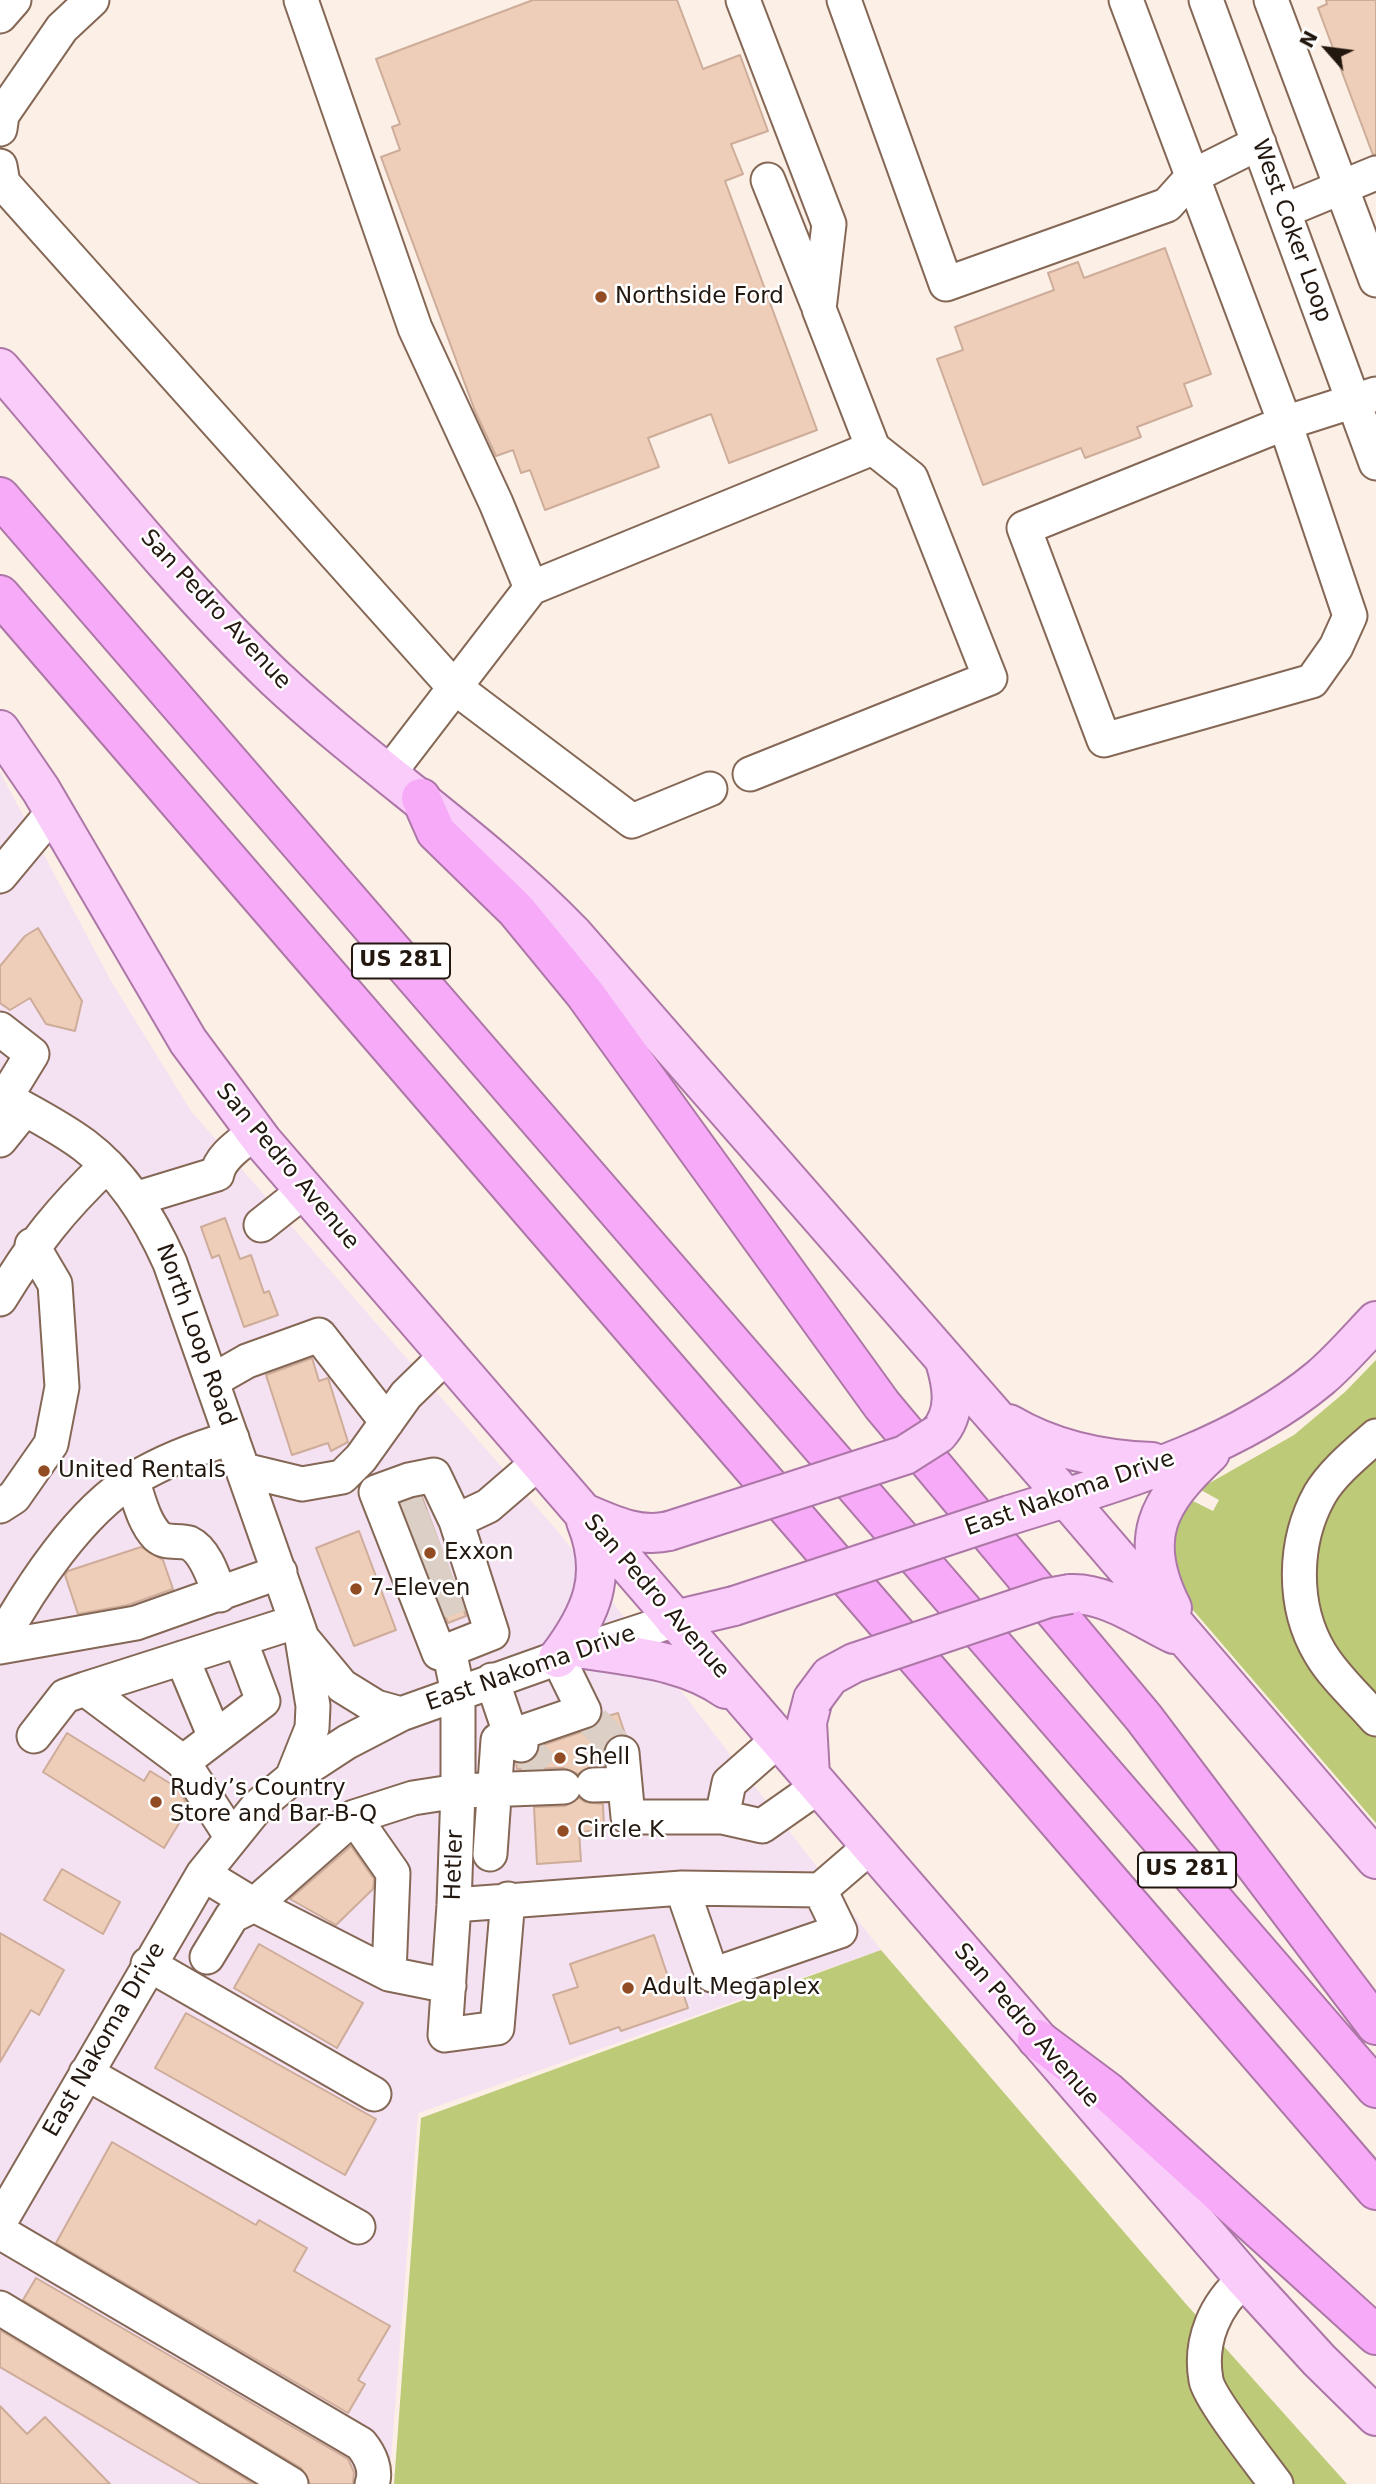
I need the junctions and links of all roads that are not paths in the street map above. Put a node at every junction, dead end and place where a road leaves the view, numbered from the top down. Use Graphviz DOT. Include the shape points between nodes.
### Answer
graph roads {
  1 [pos="14,0"];
  2 [pos="92,0"];
  3 [pos="301,0"];
  4 [pos="743,0"];
  5 [pos="844,0"];
  6 [pos="1126,0"];
  7 [pos="1206,0"];
  8 [pos="1271,0"];
  9 [pos="0,16"];
  10 [pos="0,129"];
  11 [pos="1259,143"];
  12 [pos="0,166"];
  13 [pos="1376,173"];
  14 [pos="1193,176"];
  15 [pos="768,180"];
  16 [pos="1342,187"];
  17 [pos="1283,211"];
  18 [pos="1376,280"];
  19 [pos="819,309"];
  20 [pos="0,368"];
  21 [pos="1365,397"];
  22 [pos="1285,423"];
  23 [pos="873,448"];
  24 [pos="1376,463"];
  25 [pos="0,497"];
  26 [pos="531,588"];
  27 [pos="0,595"];
  28 [pos="453,686"];
  29 [pos="0,730"];
  30 [pos="389,773"];
  31 [pos="750,774"];
  32 [pos="710,789"];
  33 [pos="421,798"];
  34 [pos="54,811"];
  35 [pos="1,873"];
  36 [pos="0,1028"];
  37 [pos="10,1101"];
  38 [pos="255,1132"];
  39 [pos="0,1140"];
  40 [pos="107,1165"];
  41 [pos="304,1191"];
  42 [pos="135,1199"];
  43 [pos="261,1225"];
  44 [pos="32,1245"];
  45 [pos="0,1299"];
  46 [pos="1376,1321"];
  47 [pos="447,1355"];
  48 [pos="946,1361"];
  49 [pos="212,1381"];
  50 [pos="990,1413"];
  51 [pos="387,1422"];
  52 [pos="1376,1436"];
  53 [pos="1227,1437"];
  54 [pos="232,1438"];
  55 [pos="539,1462"];
  56 [pos="1168,1462"];
  57 [pos="244,1470"];
  58 [pos="132,1480"];
  59 [pos="1066,1498"];
  60 [pos="0,1506"];
  61 [pos="582,1513"];
  62 [pos="432,1551"];
  63 [pos="281,1572"];
  64 [pos="220,1595"];
  65 [pos="675,1620"];
  66 [pos="299,1630"];
  67 [pos="240,1640"];
  68 [pos="1188,1641"];
  69 [pos="0,1645"];
  70 [pos="449,1650"];
  71 [pos="572,1653"];
  72 [pos="182,1658"];
  73 [pos="492,1680"];
  74 [pos="85,1689"];
  75 [pos="458,1693"];
  76 [pos="749,1705"];
  77 [pos="401,1714"];
  78 [pos="1376,1719"];
  79 [pos="34,1736"];
  80 [pos="215,1737"];
  81 [pos="779,1739"];
  82 [pos="516,1740"];
  83 [pos="183,1762"];
  84 [pos="613,1774"];
  85 [pos="552,1776"];
  86 [pos="292,1778"];
  87 [pos="815,1781"];
  88 [pos="494,1790"];
  89 [pos="458,1791"];
  90 [pos="354,1817"];
  91 [pos="722,1817"];
  92 [pos="230,1836"];
  93 [pos="871,1846"];
  94 [pos="490,1854"];
  95 [pos="1376,1859"];
  96 [pos="203,1874"];
  97 [pos="682,1888"];
  98 [pos="820,1890"];
  99 [pos="508,1899"];
  100 [pos="254,1905"];
  101 [pos="454,1905"];
  102 [pos="207,1956"];
  103 [pos="148,1964"];
  104 [pos="388,1974"];
  105 [pos="449,1986"];
  106 [pos="1376,2025"];
  107 [pos="1037,2039"];
  108 [pos="86,2073"];
  109 [pos="1376,2088"];
  110 [pos="374,2094"];
  111 [pos="1376,2190"];
  112 [pos="0,2222"];
  113 [pos="358,2227"];
  114 [pos="0,2232"];
  115 [pos="1245,2279"];
  116 [pos="0,2308"];
  117 [pos="1376,2335"];
  118 [pos="1376,2416"];
  119 [pos="291,2484"];
  120 [pos="372,2484"];
  121 [pos="1276,2484"];
  1 -- 9 [label="street"];
  2 -- 10 [label="street" via="62,28 2,115"];
  3 -- 26 [label="street" via="415,328"];
  4 -- 19 [label="street" via="829,224"];
  5 -- 14 [label="street" via="946,284 1167,205"];
  6 -- 14 [label="street"];
  7 -- 11 [label="street, West Coker Loop"];
  8 -- 16 [label="street"];
  11 -- 14 [label="street"];
  11 -- 17 [label="street, West Coker Loop"];
  12 -- 28 [label="street" via="3,183"];
  13 -- 16 [label="street"];
  14 -- 22 [label="street"];
  15 -- 19 [label="street"];
  16 -- 17 [label="street"];
  16 -- 18 [label="street"];
  17 -- 21 [label="street, West Coker Loop"];
  19 -- 23 [label="street"];
  20 -- 30 [label="main road, San Pedro Avenue" via="219,620 304,704"];
  21 -- 22 [label="street"];
  21 -- 24 [label="street, West Coker Loop"];
  22 -- 22 [label="street" via="1350,616 1336,648 1311,681 1104,740 1024,528"];
  23 -- 26 [label="street"];
  23 -- 31 [label="street" via="911,478 990,678"];
  25 -- 109 [label="highway, US 281"];
  26 -- 28 [label="street"];
  27 -- 111 [label="highway, US 281"];
  28 -- 30 [label="street"];
  28 -- 32 [label="street" via="632,821"];
  29 -- 34 [label="main road, San Pedro Avenue"];
  30 -- 33 [label="main road, San Pedro Avenue"];
  33 -- 48 [label="main road, San Pedro Avenue" via="514,876 573,934"];
  33 -- 106 [label="highway" via="436,832 516,910 586,994 882,1405 1144,1718"];
  34 -- 35 [label="street"];
  34 -- 38 [label="main road, San Pedro Avenue" via="188,1041"];
  36 -- 37 [label="street" via="32,1054"];
  37 -- 39 [label="street"];
  37 -- 40 [label="street, North Loop Road" via="84,1144"];
  38 -- 41 [label="main road, San Pedro Avenue"];
  38 -- 42 [label="street" via="226,1157 217,1174"];
  40 -- 42 [label="street, North Loop Road"];
  40 -- 44 [label="street"];
  41 -- 43 [label="street"];
  41 -- 47 [label="main road, San Pedro Avenue"];
  42 -- 49 [label="street, North Loop Road" via="170,1263"];
  44 -- 45 [label="street"];
  44 -- 60 [label="street" via="55,1283 62,1387 51,1444 14,1497"];
  46 -- 53 [label="main road, East Nakoma Drive" via="1321,1377"];
  47 -- 51 [label="street" via="406,1395"];
  47 -- 55 [label="main road, San Pedro Avenue"];
  48 -- 50 [label="main road, San Pedro Avenue"];
  48 -- 61 [label="main road, bridge" via="952,1406 948,1420 938,1434 905,1455 669,1531 629,1531"];
  49 -- 51 [label="street" via="247,1361 318,1335"];
  49 -- 54 [label="street, North Loop Road"];
  50 -- 56 [label="main road" via="1062,1448 1116,1460"];
  50 -- 59 [label="main road, San Pedro Avenue"];
  51 -- 57 [label="street" via="342,1477 302,1484"];
  52 -- 78 [label="street" via="1321,1493 1304,1533 1298,1570 1304,1613 1321,1654"];
  53 -- 56 [label="main road, East Nakoma Drive"];
  53 -- 68 [label="main road" via="1179,1482 1155,1530 1158,1577"];
  54 -- 57 [label="street, North Loop Road"];
  54 -- 58 [label="street" via="188,1451"];
  55 -- 61 [label="main road, San Pedro Avenue"];
  55 -- 62 [label="street"];
  56 -- 59 [label="main road, East Nakoma Drive"];
  57 -- 63 [label="street, North Loop Road"];
  58 -- 64 [label="street" via="146,1521 159,1538 193,1547 208,1566"];
  58 -- 69 [label="street" via="86,1521 27,1593"];
  59 -- 65 [label="main road, East Nakoma Drive, bridge" via="734,1606"];
  59 -- 68 [label="main road, San Pedro Avenue"];
  61 -- 65 [label="main road, San Pedro Avenue"];
  61 -- 71 [label="main road" via="597,1557 596,1586"];
  62 -- 70 [label="street" via="439,1653"];
  62 -- 70 [label="street" via="492,1633"];
  63 -- 64 [label="street"];
  63 -- 66 [label="street, North Loop Road"];
  64 -- 69 [label="street" via="136,1623"];
  65 -- 71 [label="street, East Nakoma Drive"];
  65 -- 76 [label="main road, San Pedro Avenue"];
  66 -- 67 [label="street"];
  66 -- 77 [label="street, North Loop Road" via="342,1686"];
  66 -- 86 [label="street, North Loop Road" via="313,1706 312,1728"];
  67 -- 72 [label="street"];
  67 -- 80 [label="street" via="263,1701"];
  68 -- 87 [label="main road, bridge" via="1081,1593 1048,1598 854,1664 830,1676 813,1699 807,1722"];
  68 -- 95 [label="main road, San Pedro Avenue"];
  70 -- 75 [label="street, Hetler"];
  71 -- 73 [label="street, East Nakoma Drive"];
  71 -- 76 [label="main road" via="657,1661 695,1671"];
  71 -- 82 [label="street" via="588,1716"];
  72 -- 74 [label="street"];
  72 -- 80 [label="street"];
  73 -- 75 [label="street, East Nakoma Drive"];
  73 -- 82 [label="street"];
  74 -- 79 [label="street" via="65,1696"];
  74 -- 83 [label="street"];
  75 -- 77 [label="street, East Nakoma Drive"];
  75 -- 89 [label="street, Hetler"];
  76 -- 81 [label="main road, San Pedro Avenue"];
  77 -- 86 [label="street, East Nakoma Drive" via="365,1731"];
  80 -- 83 [label="street"];
  81 -- 87 [label="main road, San Pedro Avenue"];
  81 -- 91 [label="street" via="729,1783"];
  82 -- 88 [label="street" via="498,1740"];
  83 -- 92 [label="street"];
  84 -- 91 [label="street" via="628,1817"];
  85 -- 88 [label="street" via="564,1787"];
  86 -- 92 [label="street, East Nakoma Drive"];
  87 -- 91 [label="street" via="762,1826"];
  87 -- 93 [label="main road, San Pedro Avenue"];
  88 -- 89 [label="street"];
  88 -- 94 [label="street"];
  89 -- 90 [label="street" via="413,1798"];
  89 -- 101 [label="street, Hetler"];
  90 -- 100 [label="street"];
  90 -- 104 [label="street" via="393,1873"];
  92 -- 96 [label="street, East Nakoma Drive"];
  93 -- 98 [label="street"];
  93 -- 107 [label="main road, San Pedro Avenue"];
  96 -- 100 [label="street"];
  96 -- 103 [label="street, East Nakoma Drive"];
  97 -- 98 [label="street"];
  97 -- 98 [label="street" via="712,1975 840,1931"];
  97 -- 99 [label="street"];
  99 -- 101 [label="street"];
  99 -- 105 [label="street, Hetler" via="497,2028 445,2035"];
  100 -- 102 [label="street" via="232,1916"];
  100 -- 104 [label="street"];
  101 -- 105 [label="street, Hetler"];
  103 -- 108 [label="street, East Nakoma Drive"];
  103 -- 110 [label="street"];
  104 -- 105 [label="street"];
  107 -- 115 [label="main road, San Pedro Avenue"];
  107 -- 117 [label="highway" via="1108,2092"];
  108 -- 112 [label="street, East Nakoma Drive"];
  108 -- 113 [label="street"];
  114 -- 120 [label="street" via="361,2444 371,2456"];
  115 -- 118 [label="main road, San Pedro Avenue"];
  115 -- 121 [label="street" via="1233,2289 1208,2328 1206,2382"];
  116 -- 119 [label="street"];
}
